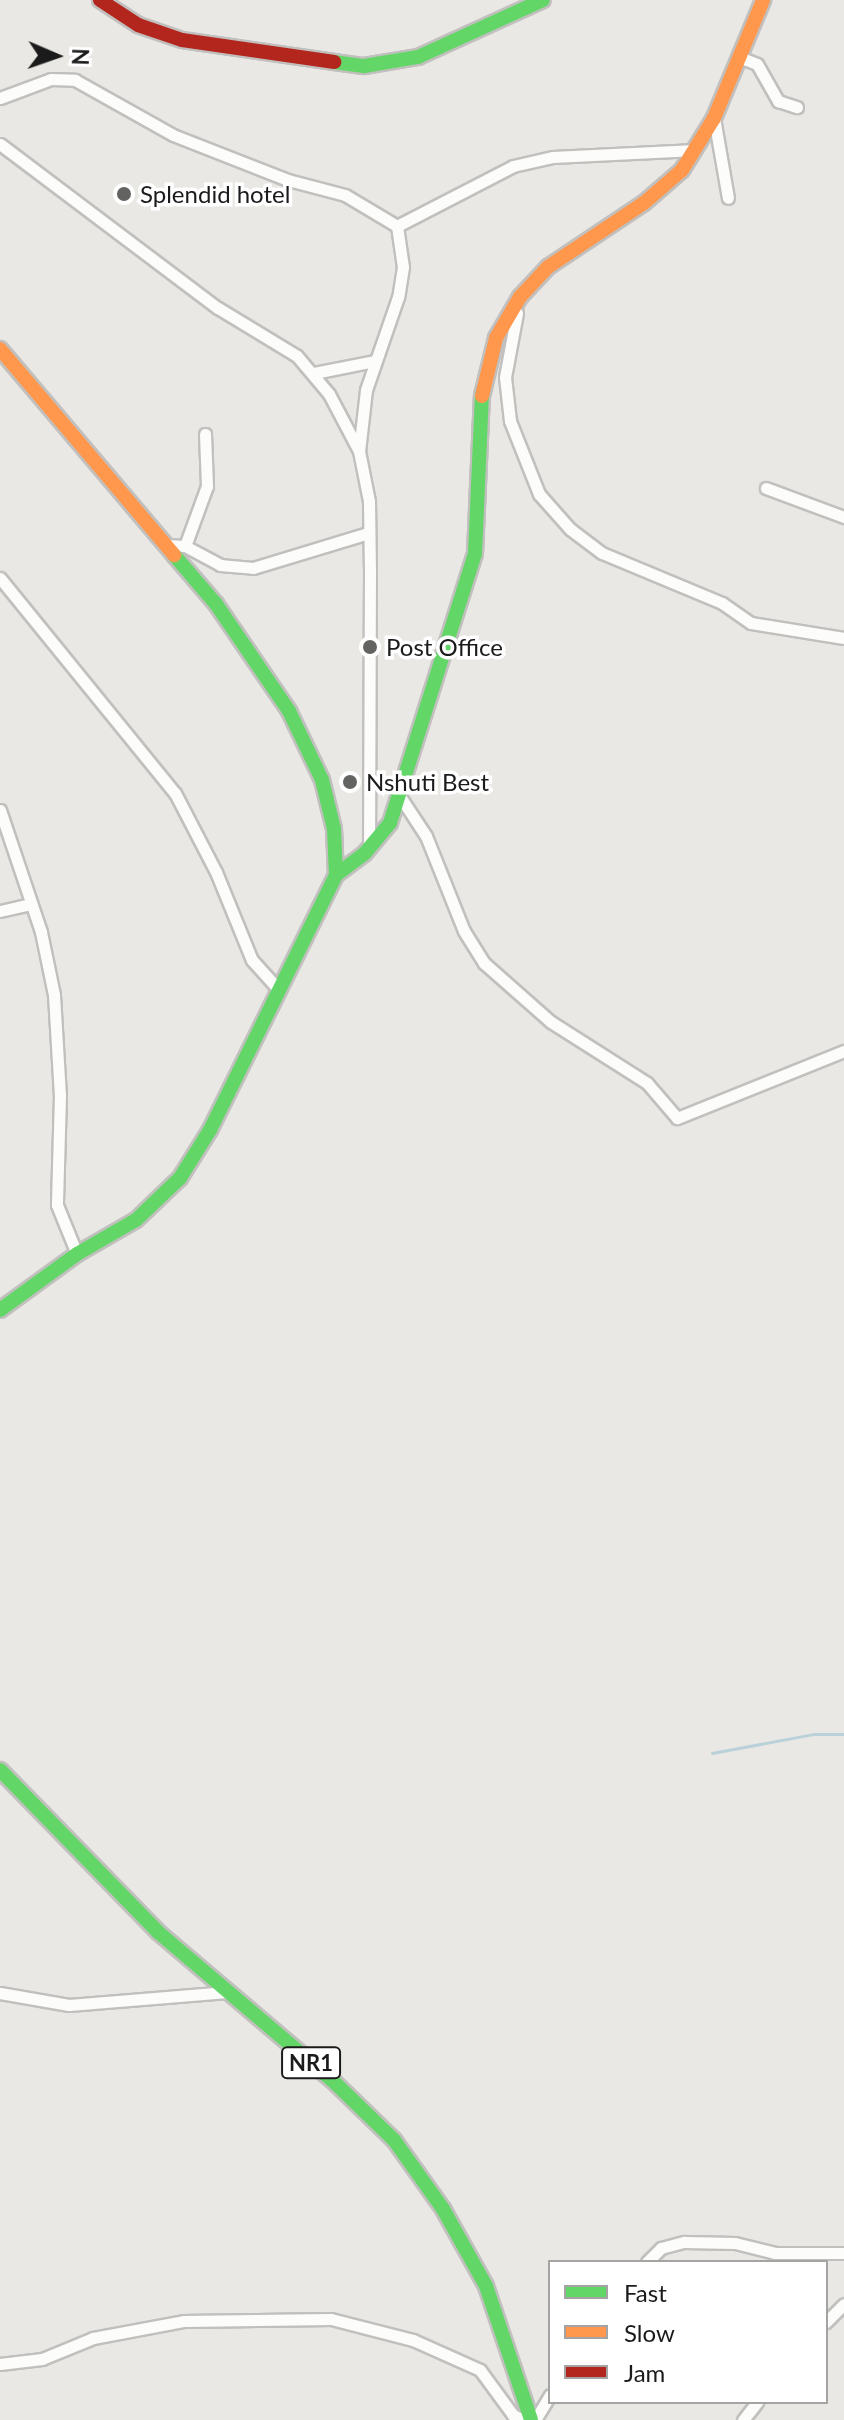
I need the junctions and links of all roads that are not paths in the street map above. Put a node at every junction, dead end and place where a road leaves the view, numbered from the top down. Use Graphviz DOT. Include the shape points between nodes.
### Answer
graph roads {
  1 [pos="100,0"];
  2 [pos="543,0"];
  3 [pos="763,0"];
  4 [pos="739,57"];
  5 [pos="0,98"];
  6 [pos="797,107"];
  7 [pos="714,118"];
  8 [pos="0,144"];
  9 [pos="696,151"];
  10 [pos="728,198"];
  11 [pos="397,226"];
  12 [pos="520,297"];
  13 [pos="0,349"];
  14 [pos="374,361"];
  15 [pos="314,373"];
  16 [pos="205,434"];
  17 [pos="359,451"];
  18 [pos="766,488"];
  19 [pos="844,517"];
  20 [pos="368,533"];
  21 [pos="165,545"];
  22 [pos="185,546"];
  23 [pos="0,578"];
  24 [pos="844,638"];
  25 [pos="401,798"];
  26 [pos="0,810"];
  27 [pos="369,849"];
  28 [pos="336,875"];
  29 [pos="31,904"];
  30 [pos="0,911"];
  31 [pos="279,990"];
  32 [pos="844,1051"];
  33 [pos="77,1254"];
  34 [pos="0,1310"];
  35 [pos="0,1770"];
  36 [pos="227,1992"];
  37 [pos="0,1993"];
  38 [pos="844,2253"];
  39 [pos="649,2260"];
  40 [pos="844,2304"];
  41 [pos="828,2320"];
  42 [pos="0,2364"];
  43 [pos="548,2398"];
  44 [pos="755,2404"];
  45 [pos="523,2420"];
  46 [pos="533,2420"];
  47 [pos="743,2420"];
  1 -- 2 [label="main road" via="138,25 182,40 364,66 418,57"];
  3 -- 4 [label="main road"];
  4 -- 6 [label="street" via="757,64 778,101"];
  4 -- 7 [label="main road"];
  5 -- 11 [label="street" via="51,79 75,80 173,135 288,180 345,195"];
  7 -- 9 [label="main road"];
  7 -- 10 [label="street"];
  8 -- 15 [label="street" via="115,233 297,356"];
  9 -- 11 [label="street" via="553,157 513,166"];
  9 -- 12 [label="main road" via="658,193 565,253"];
  11 -- 14 [label="street" via="403,267 398,297"];
  12 -- 24 [label="street" via="505,377 506,403 532,481 546,505 602,553 722,603 751,623"];
  12 -- 25 [label="main road" via="488,362 475,554"];
  13 -- 21 [label="main road"];
  14 -- 15 [label="street"];
  14 -- 17 [label="street"];
  15 -- 17 [label="street"];
  16 -- 22 [label="street" via="207,486"];
  17 -- 20 [label="street"];
  18 -- 19 [label="street"];
  20 -- 22 [label="street" via="253,568 220,565"];
  20 -- 27 [label="street"];
  21 -- 22 [label="street"];
  21 -- 28 [label="main road" via="243,642 310,749 331,813"];
  23 -- 31 [label="street" via="175,793 216,872 252,960"];
  25 -- 27 [label="main road"];
  25 -- 32 [label="street" via="426,836 464,931 484,963 551,1022 647,1083 677,1118"];
  26 -- 29 [label="street"];
  27 -- 28 [label="main road"];
  28 -- 31 [label="main road"];
  29 -- 30 [label="street"];
  29 -- 33 [label="street" via="48,966 58,1034 57,1205"];
  31 -- 33 [label="main road" via="180,1178 136,1220"];
  33 -- 34 [label="main road"];
  35 -- 36 [label="main road, NR1" via="158,1932"];
  36 -- 37 [label="street" via="69,2005"];
  36 -- 46 [label="main road, NR1" via="394,2140 436,2198 506,2331"];
  38 -- 39 [label="street" via="775,2253 735,2243 684,2242 661,2248"];
  40 -- 41 [label="street"];
  42 -- 45 [label="street" via="42,2359 93,2338 184,2321 331,2319 413,2340 480,2370 513,2415"];
  43 -- 46 [label="street"];
  44 -- 47 [label="street"];
}
